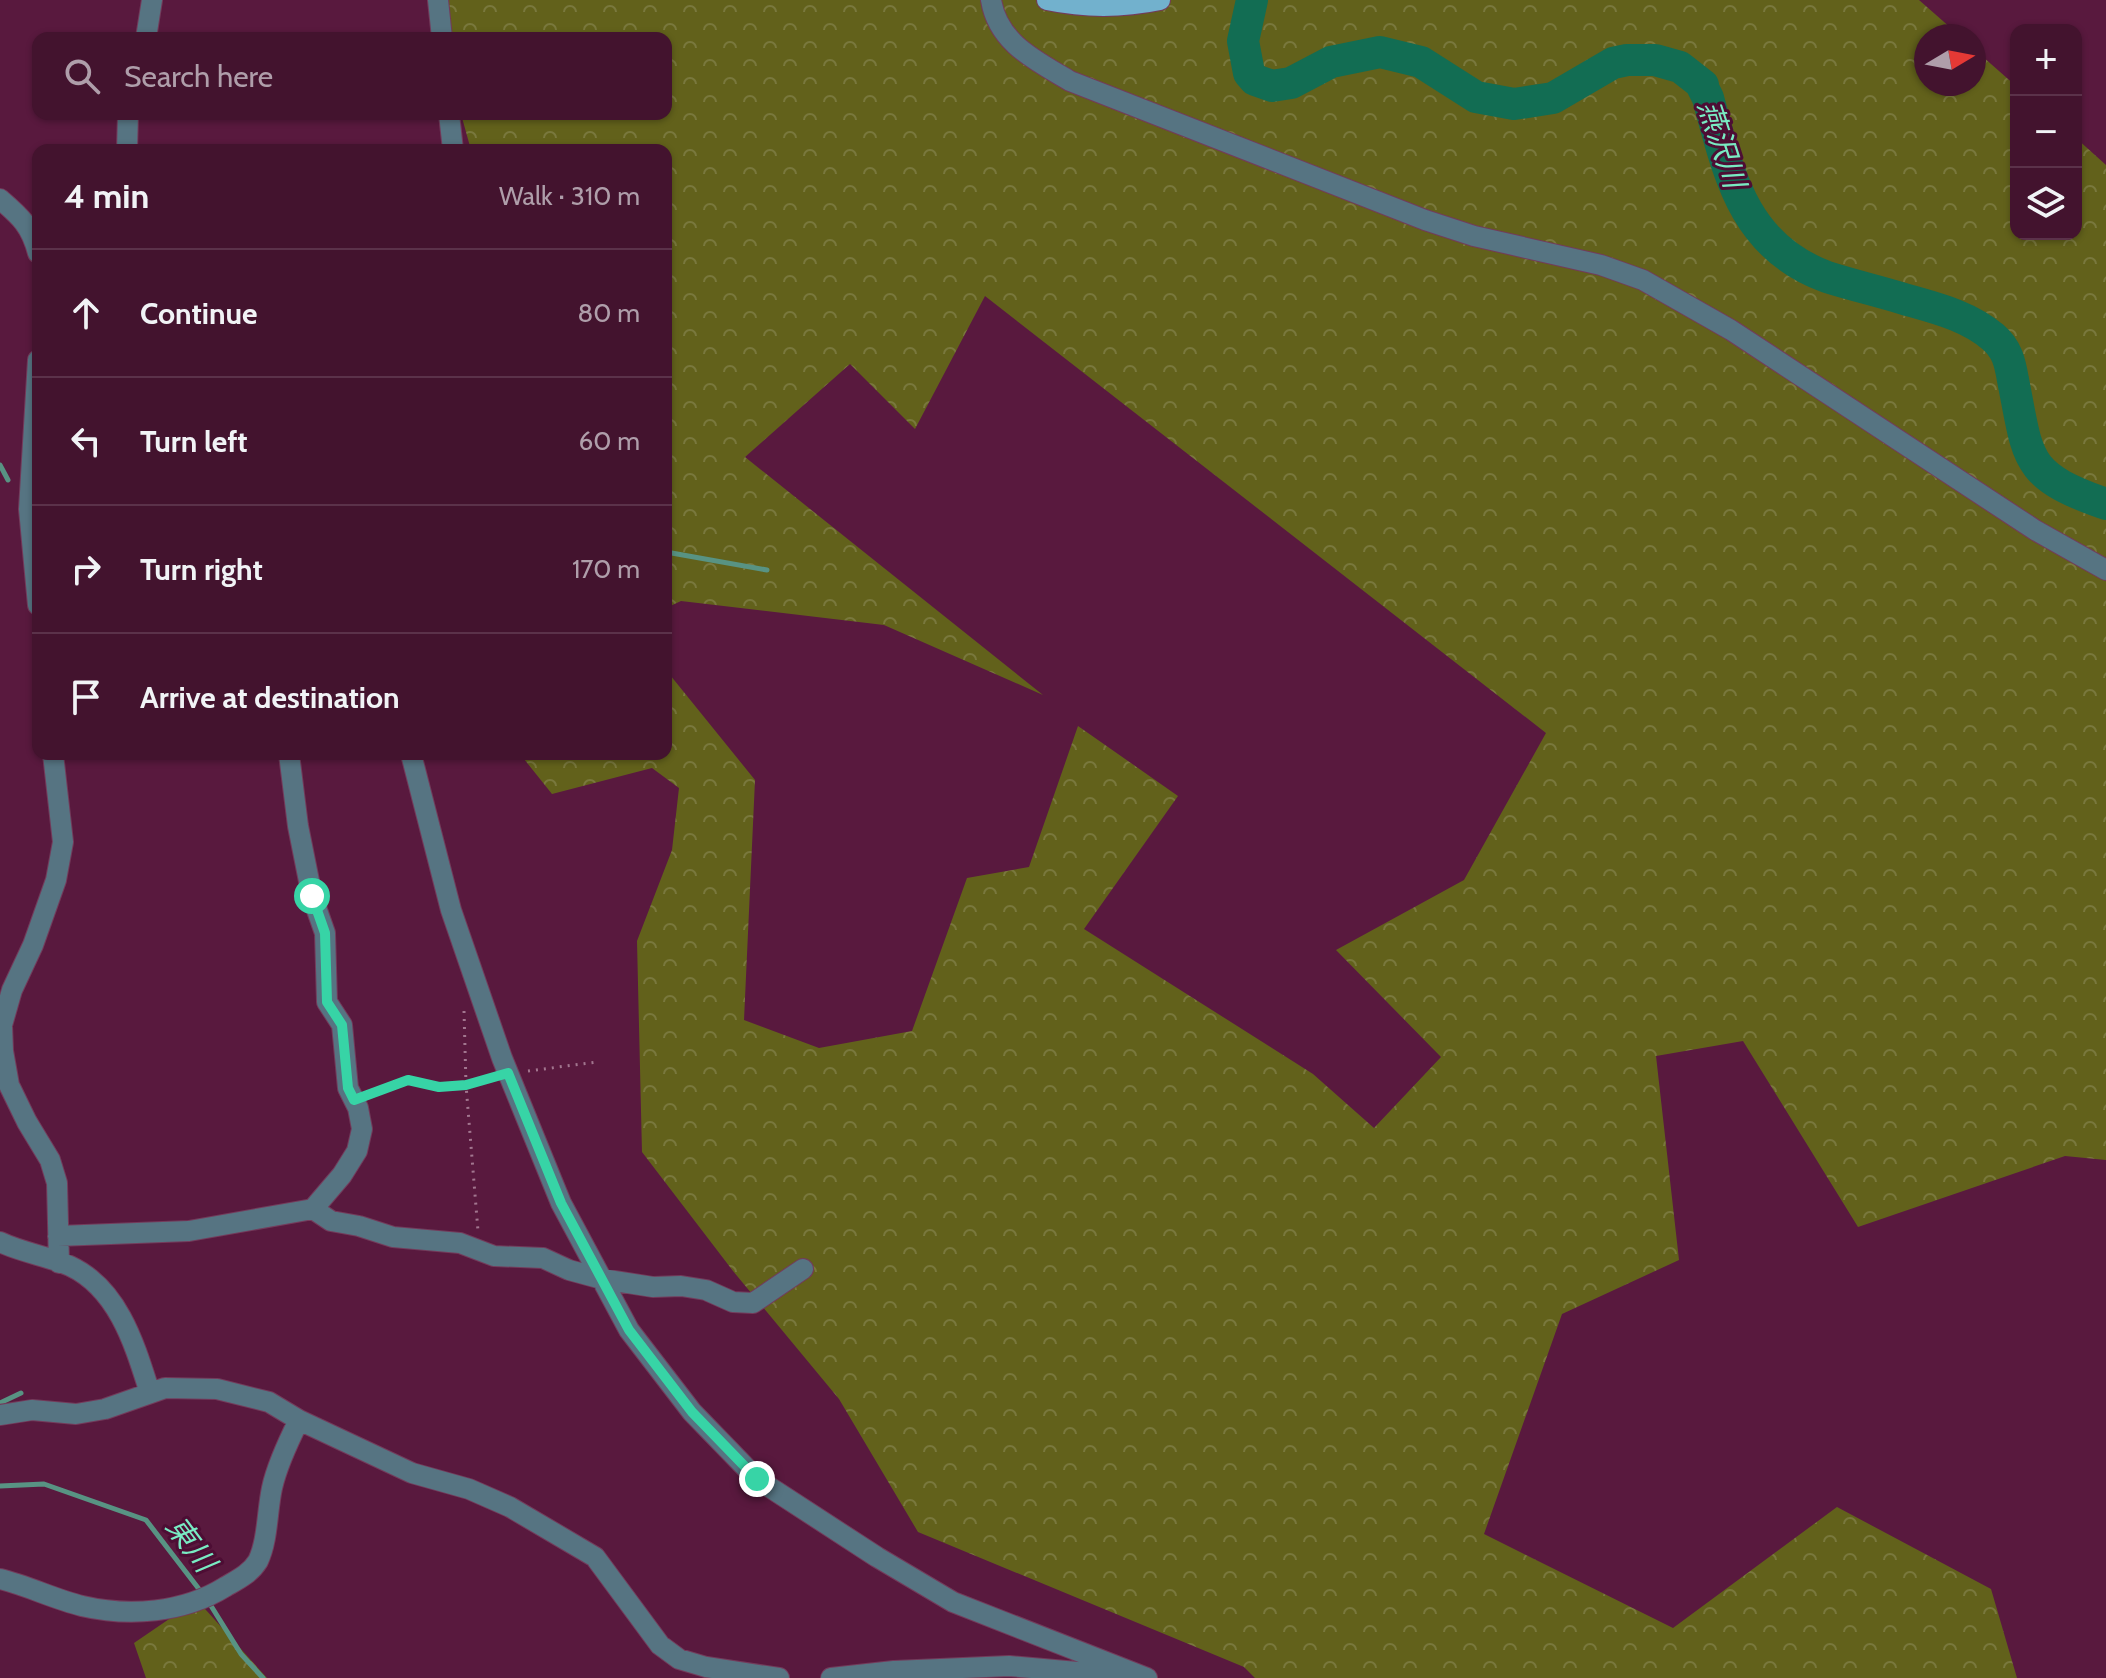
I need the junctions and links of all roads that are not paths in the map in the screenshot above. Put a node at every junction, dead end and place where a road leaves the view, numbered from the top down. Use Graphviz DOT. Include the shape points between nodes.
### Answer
graph roads {
  1 [pos="152,0"];
  2 [pos="438,0"];
  3 [pos="991,0"];
  4 [pos="1047,0"];
  5 [pos="1160,0"];
  6 [pos="147,32"];
  7 [pos="441,32"];
  8 [pos="128,120"];
  9 [pos="450,120"];
  10 [pos="127,144"];
  11 [pos="452,144"];
  12 [pos="0,199"];
  13 [pos="32,231"];
  14 [pos="32,470"];
  15 [pos="32,541"];
  16 [pos="2106,570"];
  17 [pos="54,760"];
  18 [pos="290,760"];
  19 [pos="413,760"];
  20 [pos="1,1024"];
  21 [pos="313,1209"];
  22 [pos="58,1236"];
  23 [pos="0,1242"];
  24 [pos="59,1263"];
  25 [pos="803,1269"];
  26 [pos="602,1279"];
  27 [pos="150,1393"];
  28 [pos="0,1415"];
  29 [pos="299,1420"];
  30 [pos="0,1579"];
  31 [pos="779,1678"];
  32 [pos="831,1678"];
  33 [pos="1145,1678"];
  1 -- 6 [label="street"];
  2 -- 7 [label="street"];
  3 -- 16 [label="street" via="993,16 1006,38 1070,81 1425,220 1571,256 1643,280 1731,330 2035,530"];
  4 -- 5 [label="main road" via="1098,7"];
  8 -- 10 [label="street"];
  9 -- 11 [label="street"];
  12 -- 13 [label="street"];
  14 -- 15 [label="street"];
  17 -- 20 [label="street" via="63,842 56,880"];
  18 -- 21 [label="street" via="300,840 325,933 327,1002 342,1025 348,1088 362,1129 357,1151"];
  19 -- 26 [label="street" via="451,910 508,1073 561,1203"];
  20 -- 22 [label="street" via="9,1085 57,1183"];
  21 -- 22 [label="street" via="189,1231"];
  21 -- 26 [label="street" via="331,1221 393,1237 460,1243 494,1256 543,1258"];
  22 -- 24 [label="street"];
  23 -- 24 [label="street"];
  24 -- 27 [label="street" via="96,1283 112,1302"];
  25 -- 26 [label="street" via="753,1303 681,1286"];
  26 -- 33 [label="street" via="629,1330 692,1412 757,1479 953,1602"];
  27 -- 28 [label="street" via="76,1414 32,1410"];
  27 -- 29 [label="street" via="165,1388 217,1389 269,1402"];
  29 -- 30 [label="street" via="272,1486 259,1558 251,1571 219,1591 155,1611 113,1612"];
  29 -- 31 [label="street" via="412,1473 510,1507 595,1557 660,1645 679,1659"];
  32 -- 33 [label="street" via="1009,1666"];
}
